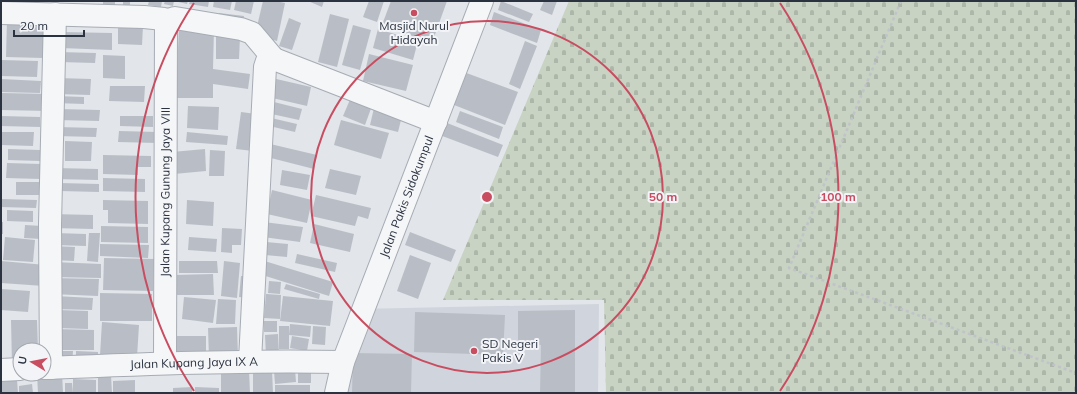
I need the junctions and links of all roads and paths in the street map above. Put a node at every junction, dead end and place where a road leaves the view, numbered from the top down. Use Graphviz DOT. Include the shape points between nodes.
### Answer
graph roads {
  1 [pos="482,1"];
  2 [pos="901,1"];
  3 [pos="145,9"];
  4 [pos="1,13"];
  5 [pos="55,14"];
  6 [pos="166,21"];
  7 [pos="274,59"];
  8 [pos="436,122"];
  9 [pos="48,342"];
  10 [pos="250,361"];
  11 [pos="343,362"];
  12 [pos="166,363"];
  13 [pos="52,368"];
  14 [pos="12,369"];
  15 [pos="1,370"];
  16 [pos="1076,373"];
  17 [pos="336,393"];
  1 -- 8 [label="street, Jalan Pakis Sidokumpul"];
  2 -- 16 [label="path" via="789,268"];
  3 -- 5 [label="street"];
  3 -- 6 [label="street"];
  4 -- 5 [label="street"];
  5 -- 9 [label="street"];
  6 -- 7 [label="street" via="176,18 241,29 252,33"];
  6 -- 12 [label="street, Jalan Kupang Gunung Jaya VIII"];
  7 -- 8 [label="street"];
  7 -- 10 [label="street" via="270,58 267,61 265,68"];
  8 -- 11 [label="street, Jalan Pakis Sidokumpul"];
  10 -- 11 [label="street, Jalan Kupang Jaya IX A"];
  10 -- 12 [label="street, Jalan Kupang Jaya IX A"];
  11 -- 17 [label="street, Jalan Pakis Sidokumpul"];
  12 -- 13 [label="street, Jalan Kupang Jaya IX A"];
  14 -- 15 [label="street"];
}
